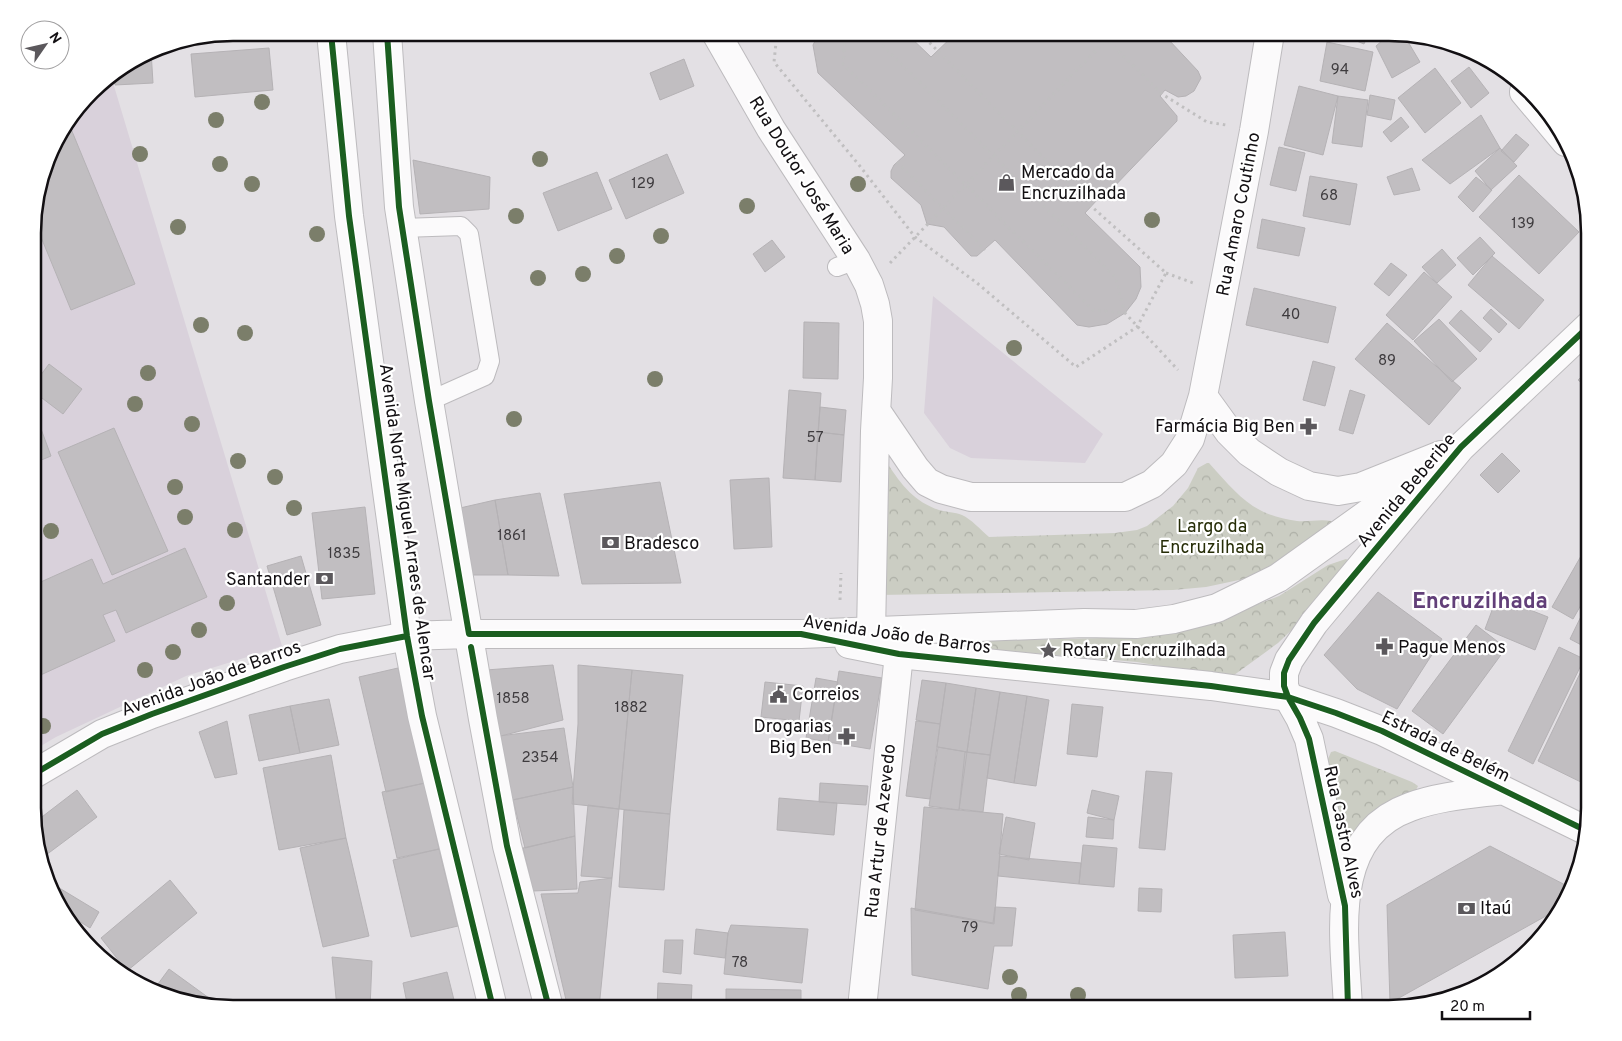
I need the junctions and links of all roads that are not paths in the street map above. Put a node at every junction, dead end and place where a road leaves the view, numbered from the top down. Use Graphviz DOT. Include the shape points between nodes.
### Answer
graph roads {
  1 [pos="332,41"];
  2 [pos="388,41"];
  3 [pos="721,41"];
  4 [pos="1269,41"];
  5 [pos="402,228"];
  6 [pos="1581,334"];
  7 [pos="1203,396"];
  8 [pos="429,401"];
  9 [pos="877,412"];
  10 [pos="1462,447"];
  11 [pos="1218,608"];
  12 [pos="871,632"];
  13 [pos="469,634"];
  14 [pos="801,634"];
  15 [pos="407,636"];
  16 [pos="899,654"];
  17 [pos="1288,697"];
  18 [pos="41,770"];
  19 [pos="1503,790"];
  20 [pos="1580,826"];
  21 [pos="1345,906"];
  22 [pos="492,1000"];
  23 [pos="547,1000"];
  24 [pos="863,1000"];
  25 [pos="1348,1000"];
  1 -- 15 [label="main road, Avenida Norte Miguel Arraes de Alencar" via="348,216"];
  2 -- 5 [label="main road"];
  3 -- 9 [label="main road, Rua Doutor José Maria" via="847,263 869,285 878,321"];
  4 -- 7 [label="main road, Rua Amaro Coutinho"];
  5 -- 8 [label="main road"];
  5 -- 8 [label="lane" via="461,226 469,234 490,361 485,376"];
  6 -- 10 [label="main road, Avenida Beberibe"];
  7 -- 9 [label="main road" via="1190,439 1174,464 1152,484 1125,497 971,497 941,489 927,482 914,468"];
  7 -- 10 [label="main road" via="1229,432 1249,452 1279,472 1309,486 1338,491 1362,487"];
  8 -- 13 [label="main road"];
  9 -- 12 [label="main road"];
  10 -- 11 [label="main road, Avenida Beberibe" via="1278,578"];
  10 -- 17 [label="main road, Avenida Beberibe" via="1314,623 1284,673"];
  11 -- 12 [label="main road, Avenida João de Barros" via="1136,624 1076,623"];
  12 -- 14 [label="main road, Avenida João de Barros"];
  13 -- 14 [label="main road, Avenida João de Barros"];
  13 -- 15 [label="main road, Avenida João de Barros"];
  13 -- 23 [label="main road" via="507,846"];
  14 -- 16 [label="main road, Avenida João de Barros"];
  15 -- 18 [label="main road, Avenida João de Barros" via="340,649 152,714 102,734"];
  15 -- 22 [label="main road, Avenida Norte Miguel Arraes de Alencar" via="422,716"];
  16 -- 17 [label="main road, Avenida João de Barros"];
  16 -- 24 [label="main road, Rua Artur de Azevedo"];
  17 -- 19 [label="main road, Estrada de Belém" via="1382,731"];
  17 -- 21 [label="main road, Rua Castro Alves" via="1309,739"];
  19 -- 20 [label="main road, Estrada de Belém"];
  19 -- 21 [label="main road, Rua Castro Alves" via="1430,801 1409,807 1380,822 1354,860"];
  21 -- 25 [label="main road, Rua Castro Alves"];
}
